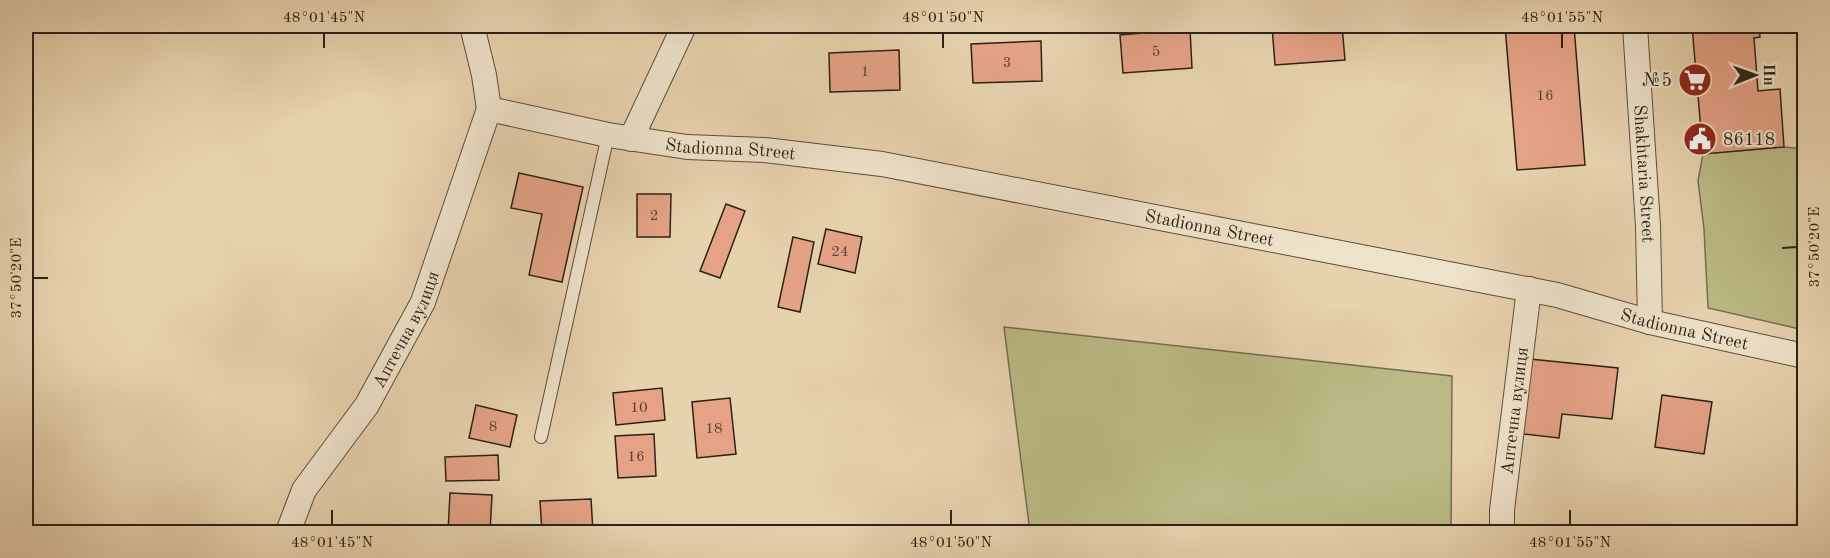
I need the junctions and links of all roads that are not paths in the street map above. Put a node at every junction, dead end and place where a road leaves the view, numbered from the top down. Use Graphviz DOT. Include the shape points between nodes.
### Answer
graph roads {
  1 [pos="471,26"];
  2 [pos="684,26"];
  3 [pos="1635,26"];
  4 [pos="489,109"];
  5 [pos="619,137"];
  6 [pos="1529,289"];
  7 [pos="1650,322"];
  8 [pos="1804,356"];
  9 [pos="541,437"];
  10 [pos="288,532"];
  11 [pos="1502,532"];
  1 -- 4 [label="street"];
  2 -- 5 [label="street"];
  3 -- 7 [label="street, Shakhtaria Street"];
  4 -- 5 [label="street, Stadionna Street"];
  4 -- 10 [label="street, Аптечна вулиця" via="423,302 367,405 304,490"];
  5 -- 6 [label="street, Stadionna Street" via="687,147 765,150 882,164"];
  5 -- 9 [label="lane"];
  6 -- 7 [label="street, Stadionna Street"];
  6 -- 11 [label="street, Аптечна вулиця"];
  7 -- 8 [label="street, Stadionna Street"];
}
